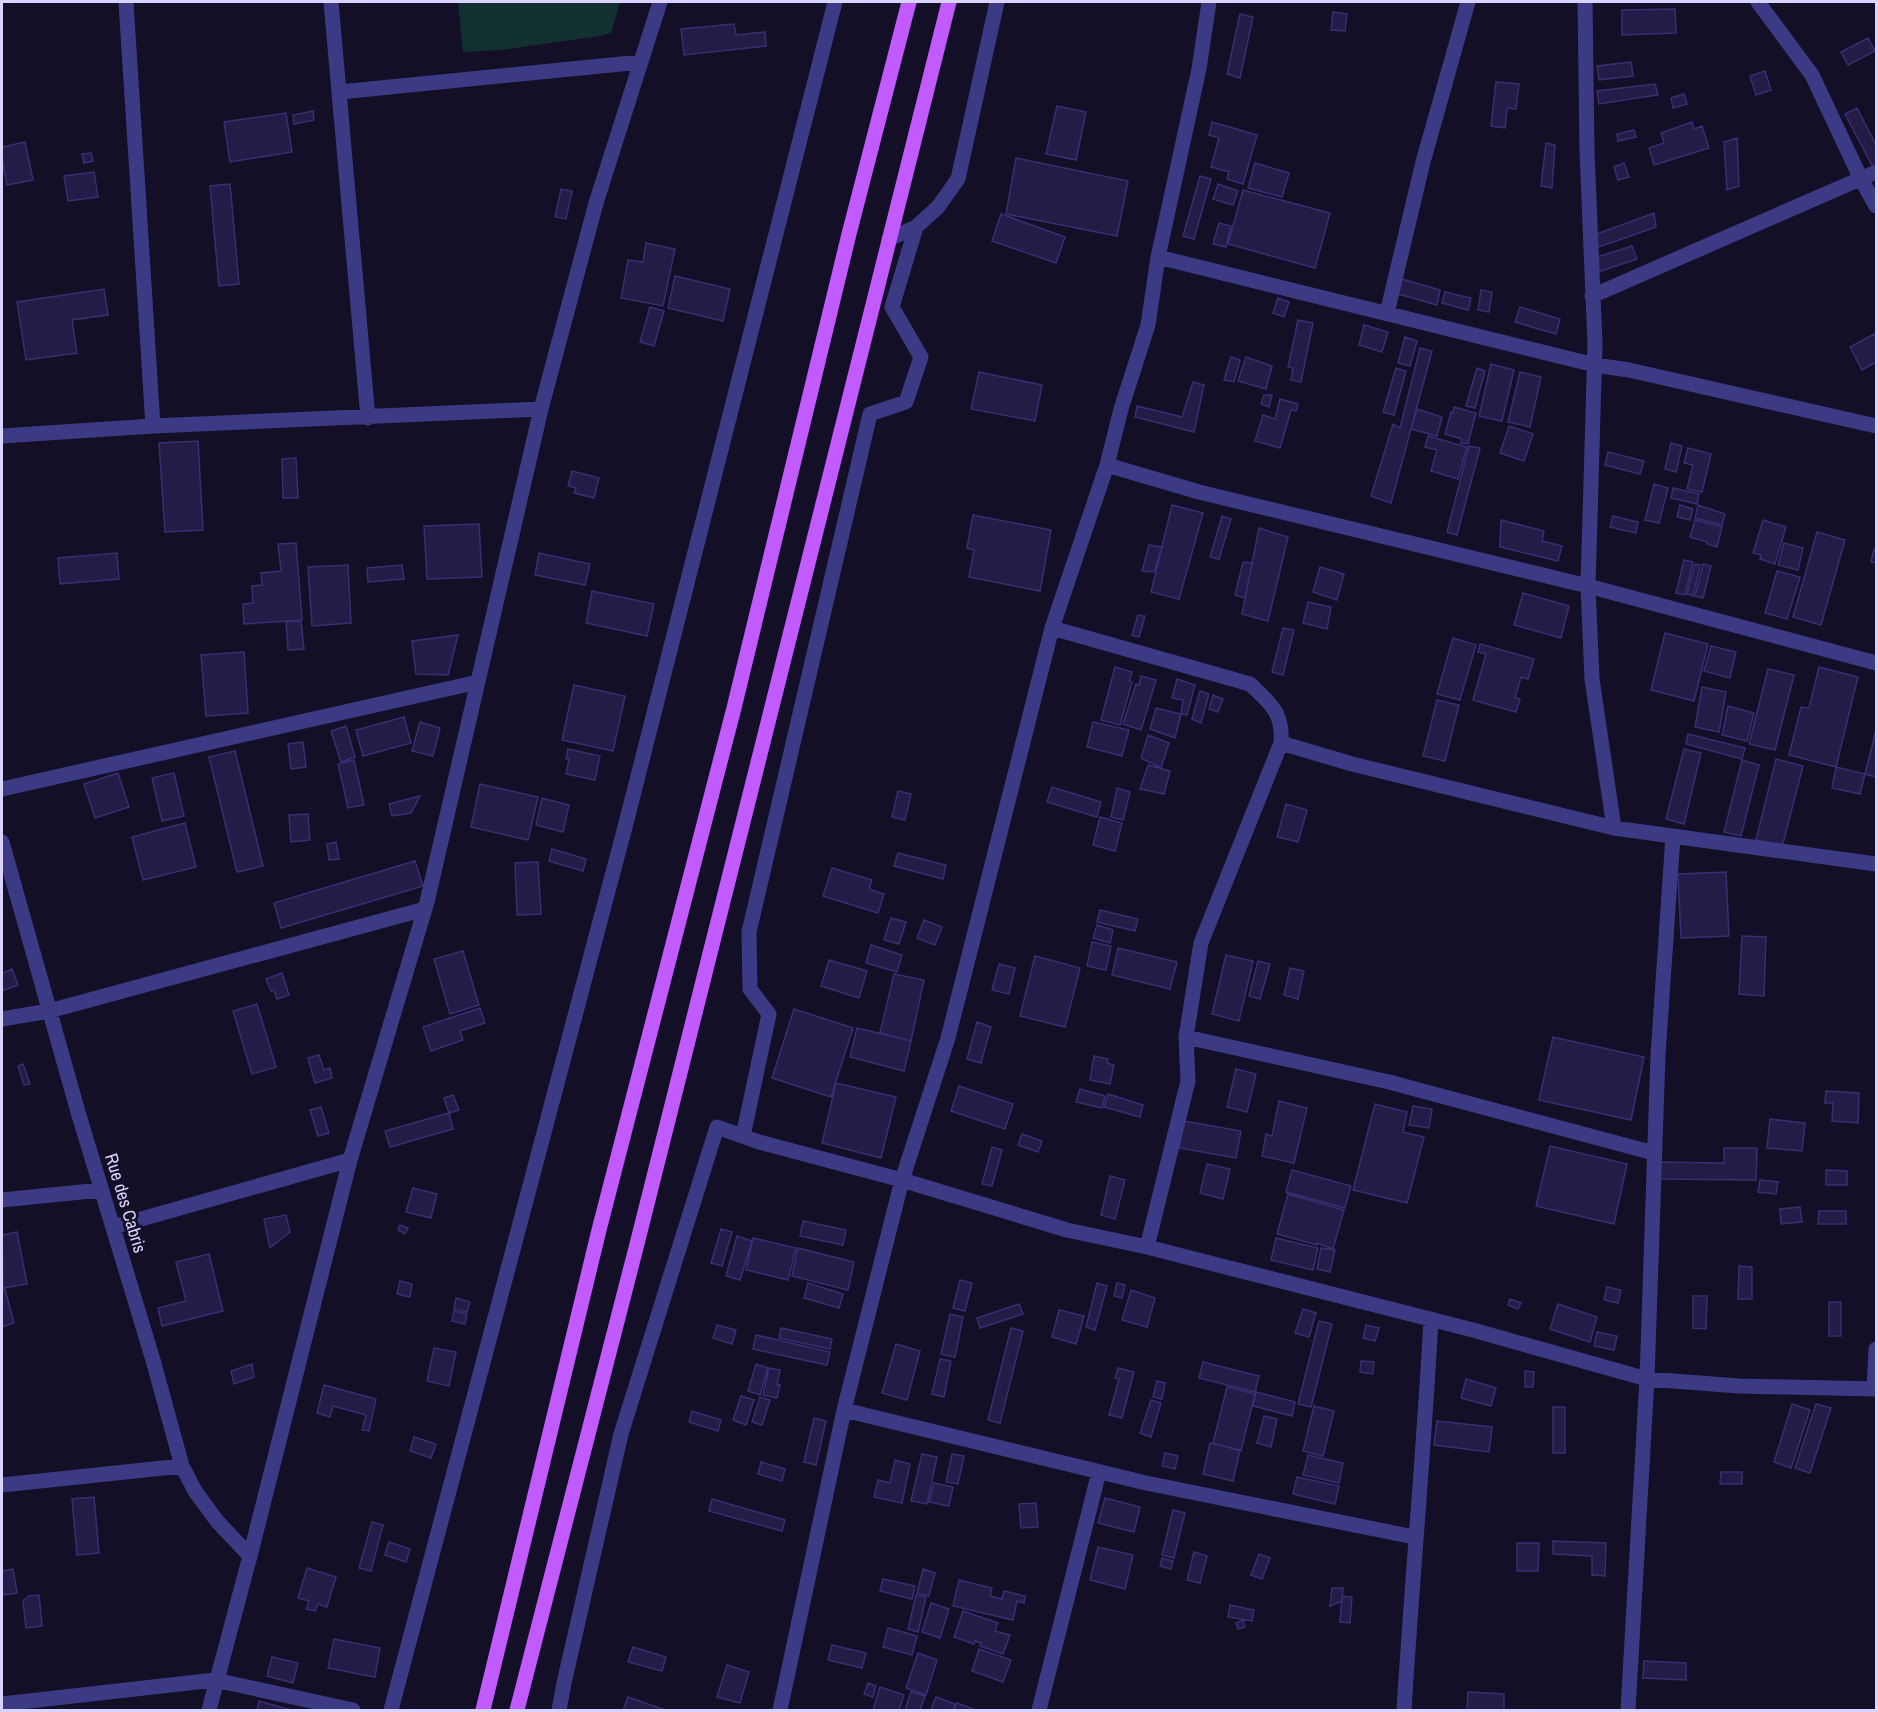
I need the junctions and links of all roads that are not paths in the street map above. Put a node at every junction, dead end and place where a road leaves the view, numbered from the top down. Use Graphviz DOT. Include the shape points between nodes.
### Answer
graph roads {
  1 [pos="126,2"];
  2 [pos="330,2"];
  3 [pos="660,2"];
  4 [pos="835,2"];
  5 [pos="909,2"];
  6 [pos="949,2"];
  7 [pos="997,2"];
  8 [pos="1209,2"];
  9 [pos="1468,2"];
  10 [pos="1585,2"];
  11 [pos="1758,2"];
  12 [pos="641,62"];
  13 [pos="340,92"];
  14 [pos="1876,172"];
  15 [pos="1861,178"];
  16 [pos="1876,206"];
  17 [pos="916,227"];
  18 [pos="889,239"];
  19 [pos="1158,257"];
  20 [pos="1592,296"];
  21 [pos="1387,313"];
  22 [pos="1595,365"];
  23 [pos="541,409"];
  24 [pos="368,418"];
  25 [pos="153,426"];
  26 [pos="1876,426"];
  27 [pos="2,436"];
  28 [pos="1107,465"];
  29 [pos="1587,586"];
  30 [pos="1052,628"];
  31 [pos="1876,663"];
  32 [pos="478,682"];
  33 [pos="1281,743"];
  34 [pos="2,789"];
  35 [pos="1614,828"];
  36 [pos="1673,836"];
  37 [pos="2,842"];
  38 [pos="1876,864"];
  39 [pos="425,909"];
  40 [pos="49,1011"];
  41 [pos="2,1019"];
  42 [pos="1186,1037"];
  43 [pos="743,1136"];
  44 [pos="1654,1153"];
  45 [pos="350,1160"];
  46 [pos="903,1180"];
  47 [pos="101,1190"];
  48 [pos="2,1200"];
  49 [pos="113,1227"];
  50 [pos="1147,1247"];
  51 [pos="1431,1319"];
  52 [pos="1876,1349"];
  53 [pos="1647,1379"];
  54 [pos="1875,1389"];
  55 [pos="844,1410"];
  56 [pos="182,1466"];
  57 [pos="1099,1472"];
  58 [pos="2,1485"];
  59 [pos="1414,1537"];
  60 [pos="250,1556"];
  61 [pos="215,1680"];
  62 [pos="2,1704"];
  63 [pos="209,1710"];
  64 [pos="353,1710"];
  65 [pos="392,1710"];
  66 [pos="483,1710"];
  67 [pos="517,1710"];
  68 [pos="559,1710"];
  69 [pos="780,1710"];
  70 [pos="1040,1710"];
  71 [pos="1404,1710"];
  72 [pos="1628,1710"];
  1 -- 25 [label="street"];
  2 -- 13 [label="street"];
  3 -- 12 [label="street"];
  4 -- 65 [label="street" via="625,827"];
  5 -- 66 [label="main road" via="734,708 599,1230"];
  6 -- 18 [label="main road"];
  7 -- 17 [label="street" via="958,178 938,207"];
  8 -- 19 [label="street" via="1199,69"];
  9 -- 21 [label="street" via="1423,162"];
  10 -- 20 [label="street"];
  11 -- 15 [label="street" via="1812,75"];
  12 -- 13 [label="street"];
  12 -- 23 [label="street" via="596,203"];
  13 -- 24 [label="street"];
  14 -- 15 [label="street"];
  15 -- 16 [label="street"];
  15 -- 20 [label="street"];
  17 -- 18 [label="street"];
  17 -- 43 [label="street" via="892,307 921,357 906,402 870,414 749,932 750,988 769,1014"];
  18 -- 67 [label="main road"];
  19 -- 21 [label="street"];
  19 -- 28 [label="street" via="1148,325"];
  20 -- 22 [label="street"];
  21 -- 22 [label="street"];
  22 -- 26 [label="street"];
  22 -- 29 [label="street"];
  23 -- 24 [label="street"];
  23 -- 32 [label="street"];
  24 -- 25 [label="street"];
  25 -- 27 [label="street"];
  28 -- 29 [label="street" via="1199,492"];
  28 -- 30 [label="street"];
  29 -- 31 [label="street"];
  29 -- 35 [label="street" via="1592,679"];
  30 -- 33 [label="street" via="1250,684 1274,707 1282,725"];
  30 -- 46 [label="street" via="948,1038"];
  32 -- 34 [label="street"];
  32 -- 39 [label="street"];
  33 -- 35 [label="street"];
  33 -- 42 [label="street" via="1201,943"];
  35 -- 36 [label="street"];
  36 -- 38 [label="street"];
  36 -- 44 [label="street"];
  37 -- 40 [label="street, Rue des Cabris"];
  39 -- 40 [label="street"];
  39 -- 45 [label="street"];
  40 -- 41 [label="street"];
  40 -- 47 [label="street, Rue des Cabris"];
  42 -- 44 [label="street" via="1389,1082"];
  42 -- 50 [label="street" via="1188,1081"];
  43 -- 46 [label="street"];
  43 -- 68 [label="street" via="717,1127 621,1434"];
  44 -- 53 [label="street"];
  45 -- 49 [label="street"];
  45 -- 60 [label="street"];
  46 -- 50 [label="street" via="1067,1230"];
  46 -- 55 [label="street"];
  47 -- 48 [label="street"];
  47 -- 49 [label="street, Rue des Cabris"];
  49 -- 56 [label="street, Rue des Cabris"];
  50 -- 51 [label="street"];
  51 -- 53 [label="street"];
  51 -- 59 [label="street"];
  52 -- 54 [label="street"];
  53 -- 54 [label="street"];
  53 -- 72 [label="street"];
  55 -- 57 [label="street"];
  55 -- 69 [label="street"];
  56 -- 58 [label="street"];
  56 -- 60 [label="street, Rue des Cabris" via="217,1521"];
  57 -- 59 [label="street"];
  57 -- 70 [label="street"];
  59 -- 71 [label="street"];
  60 -- 61 [label="street"];
  61 -- 62 [label="street"];
  61 -- 63 [label="street"];
  61 -- 64 [label="street"];
}
